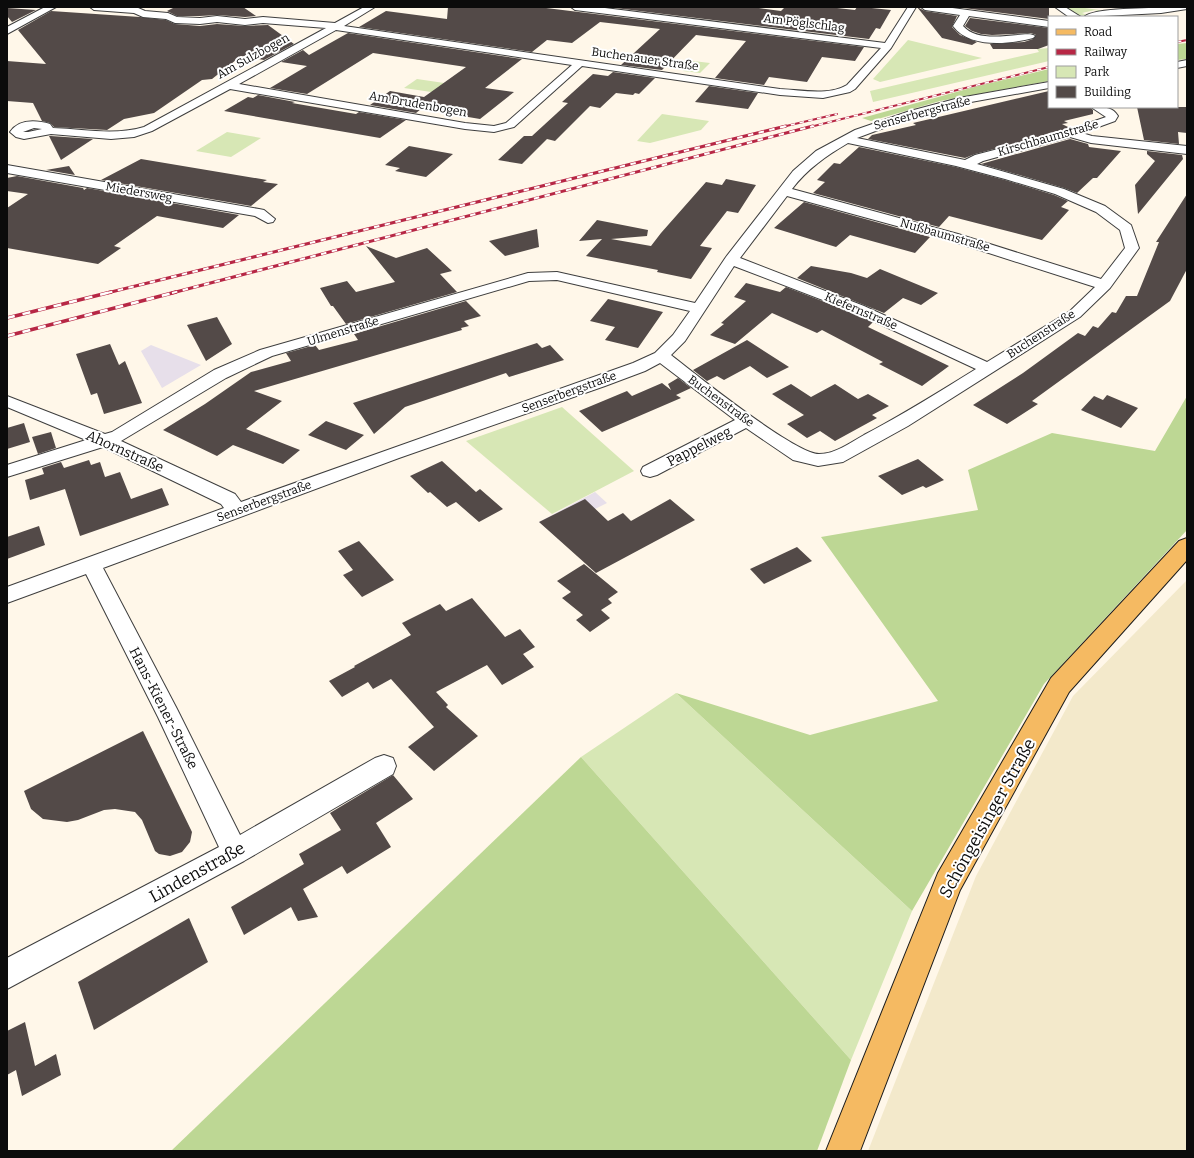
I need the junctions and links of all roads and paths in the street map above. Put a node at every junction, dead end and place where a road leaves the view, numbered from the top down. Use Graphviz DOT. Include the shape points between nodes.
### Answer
graph roads {
  1 [pos="52,7"];
  2 [pos="94,7"];
  3 [pos="371,7"];
  4 [pos="574,7"];
  5 [pos="912,7"];
  6 [pos="925,7"];
  7 [pos="1059,7"];
  8 [pos="1185,7"];
  9 [pos="1089,12"];
  10 [pos="966,13"];
  11 [pos="1074,16"];
  12 [pos="1048,24"];
  13 [pos="335,27"];
  14 [pos="7,31"];
  15 [pos="1030,36"];
  16 [pos="888,46"];
  17 [pos="580,63"];
  18 [pos="228,85"];
  19 [pos="1048,85"];
  20 [pos="1098,108"];
  21 [pos="7,122"];
  22 [pos="22,131"];
  23 [pos="1070,133"];
  24 [pos="845,139"];
  25 [pos="8,142"];
  26 [pos="1187,150"];
  27 [pos="965,165"];
  28 [pos="7,169"];
  29 [pos="784,191"];
  30 [pos="268,219"];
  31 [pos="732,260"];
  32 [pos="1104,284"];
  33 [pos="698,308"];
  34 [pos="661,356"];
  35 [pos="988,368"];
  36 [pos="7,401"];
  37 [pos="747,421"];
  38 [pos="103,440"];
  39 [pos="7,471"];
  40 [pos="650,471"];
  41 [pos="236,512"];
  42 [pos="1187,546"];
  43 [pos="91,564"];
  44 [pos="7,595"];
  45 [pos="384,766"];
  46 [pos="235,852"];
  47 [pos="7,974"];
  48 [pos="842,1151"];
  1 -- 14 [label="street"];
  2 -- 13 [label="street, Buchenauer Straße" via="136,10 143,14 168,16 175,20 263,20"];
  3 -- 13 [label="street, Am Sulzbogen"];
  4 -- 16 [label="street, Am Pöglschlag"];
  5 -- 16 [label="street, Buchenauer Straße"];
  6 -- 10 [label="street"];
  7 -- 11 [label="street"];
  8 -- 9 [label="street" via="1155,11"];
  10 -- 12 [label="street"];
  10 -- 15 [label="street" via="958,26 966,33 995,39"];
  13 -- 17 [label="street, Buchenauer Straße"];
  13 -- 18 [label="street, Am Sulzbogen"];
  16 -- 17 [label="street, Buchenauer Straße" via="851,87 839,93 823,95 794,94"];
  17 -- 18 [label="street, Am Drudenbogen" via="510,125 494,128 465,126"];
  18 -- 22 [label="street, Am Sulzbogen" via="148,129 129,135 46,130 34,135"];
  19 -- 24 [label="street, Senserbergstraße" via="959,101 876,124"];
  20 -- 23 [label="street, Kirschbaumstraße" via="1111,114 1111,119"];
  21 -- 22 [label="street"];
  22 -- 25 [label="street"];
  23 -- 26 [label="street" via="1091,139"];
  23 -- 27 [label="street, Kirschbaumstraße" via="979,158"];
  24 -- 27 [label="street, Buchenstraße"];
  24 -- 29 [label="street, Senserbergstraße" via="806,165"];
  27 -- 32 [label="street, Buchenstraße" via="1068,194 1099,208 1121,223 1130,234 1133,245"];
  28 -- 30 [label="street, Miedersweg" via="259,213"];
  29 -- 31 [label="street, Senserbergstraße"];
  29 -- 32 [label="street, Nußbaumstraße" via="946,235"];
  31 -- 33 [label="street, Senserbergstraße"];
  31 -- 35 [label="street, Kiefernstraße" via="860,309"];
  32 -- 35 [label="street, Buchenstraße" via="1075,314"];
  33 -- 34 [label="street, Senserbergstraße" via="679,338"];
  33 -- 38 [label="street, Ulmenstraße" via="557,276 528,277 266,354 220,374 118,436"];
  34 -- 37 [label="street, Buchenstraße"];
  34 -- 41 [label="street, Senserbergstraße" via="639,367"];
  35 -- 37 [label="street, Buchenstraße" via="902,422 836,458 818,460 800,456"];
  36 -- 38 [label="street, Ahornstraße"];
  37 -- 40 [label="street, Pappelweg"];
  38 -- 39 [label="street, Ulmenstraße"];
  38 -- 41 [label="street, Ahornstraße" via="228,499"];
  41 -- 43 [label="street, Senserbergstraße"];
  42 -- 48 [label="main road, Schöngeisinger Straße" via="1060,685 948,884"];
  43 -- 44 [label="street, Senserbergstraße"];
  43 -- 46 [label="street, Hans-Kiener-Straße"];
  45 -- 46 [label="street, Lindenstraße"];
  46 -- 47 [label="street, Lindenstraße"];
}
